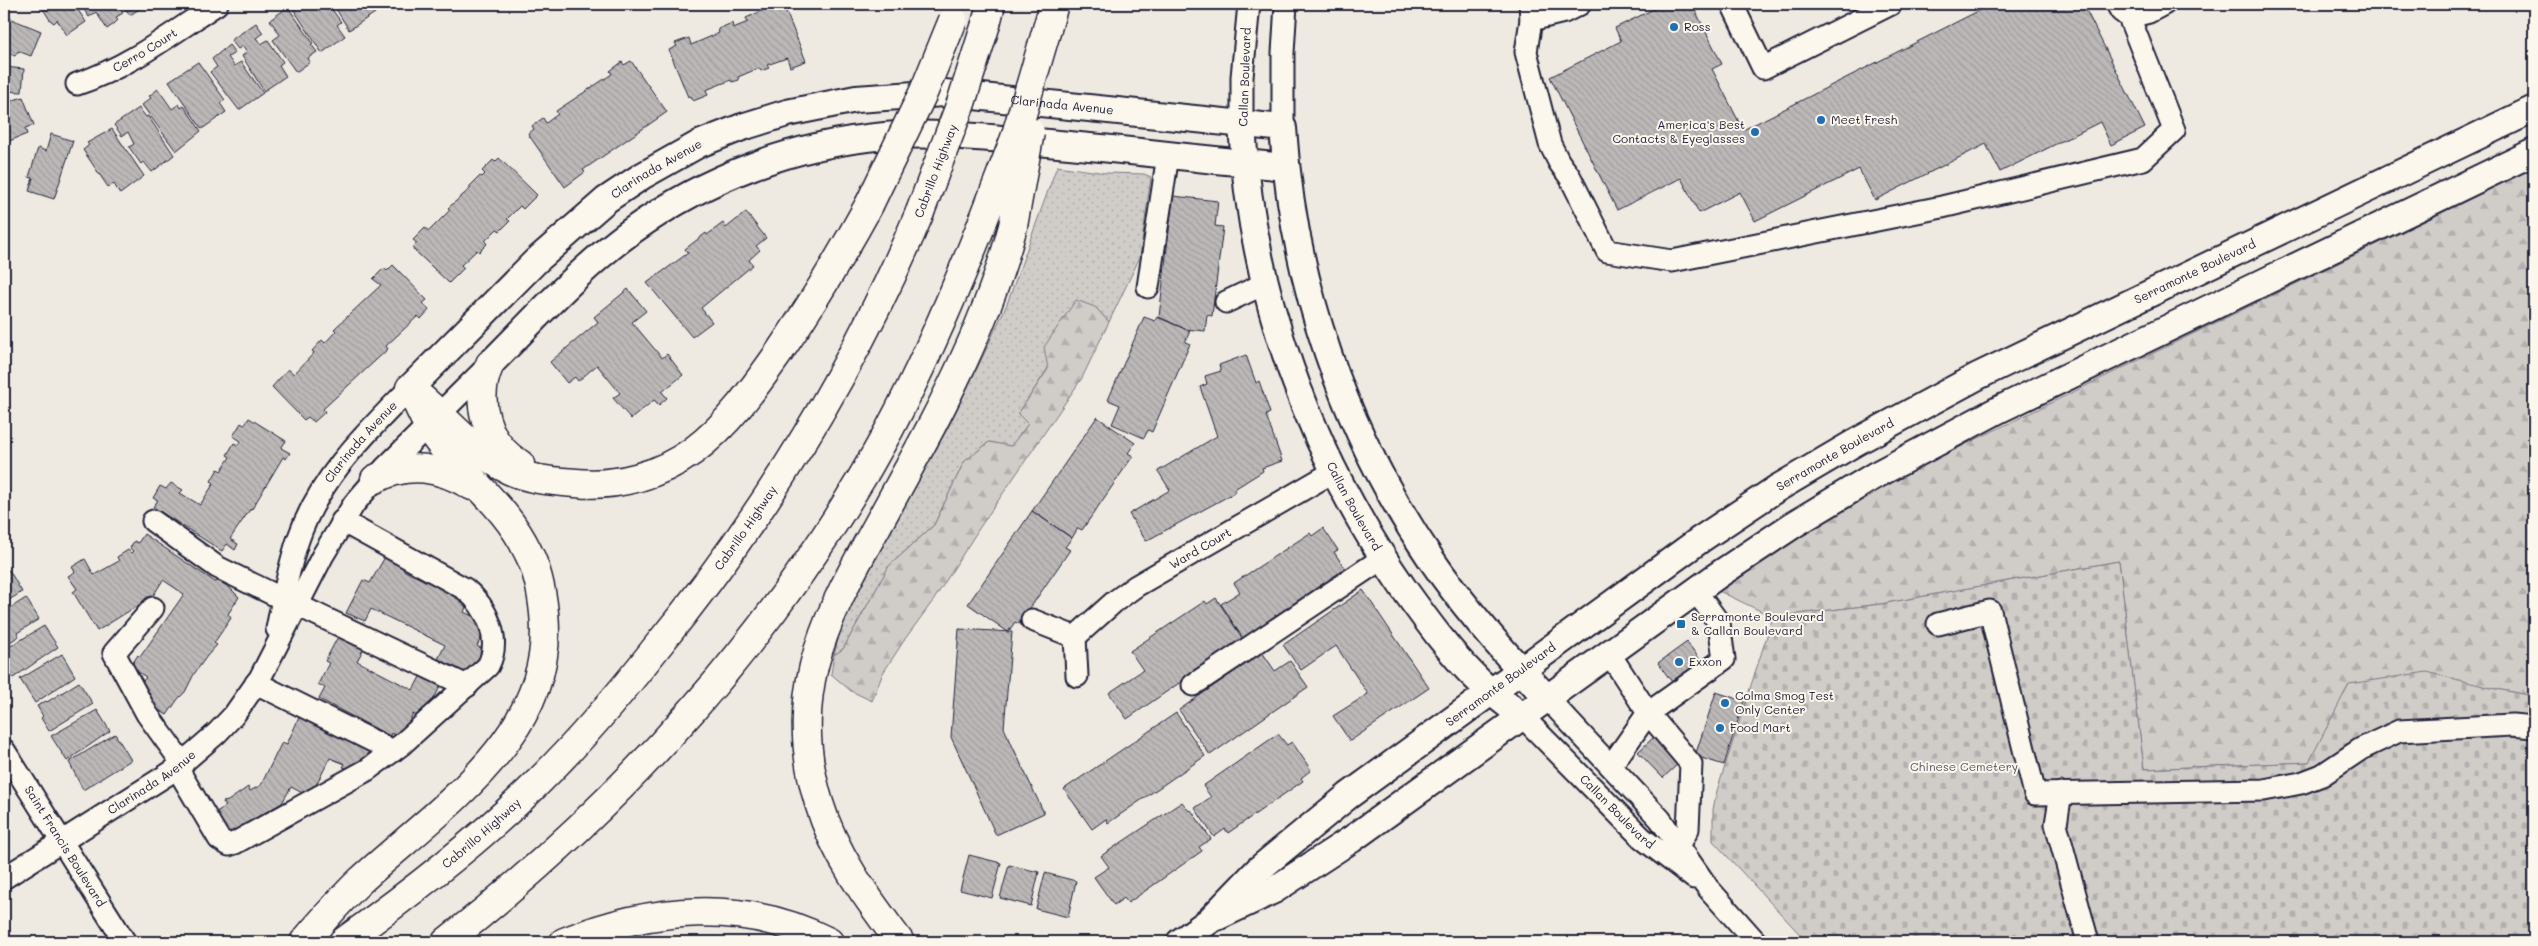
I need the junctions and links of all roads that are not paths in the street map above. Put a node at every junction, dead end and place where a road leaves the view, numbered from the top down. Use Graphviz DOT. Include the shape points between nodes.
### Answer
graph roads {
  1 [pos="1249,4"];
  2 [pos="1286,4"];
  3 [pos="1580,4"];
  4 [pos="1732,4"];
  5 [pos="1891,4"];
  6 [pos="2164,4"];
  7 [pos="210,5"];
  8 [pos="2123,10"];
  9 [pos="956,12"];
  10 [pos="1530,12"];
  11 [pos="988,14"];
  12 [pos="1051,17"];
  13 [pos="76,84"];
  14 [pos="2534,109"];
  15 [pos="1242,124"];
  16 [pos="1283,128"];
  17 [pos="2534,152"];
  18 [pos="1168,155"];
  19 [pos="1245,163"];
  20 [pos="1286,167"];
  21 [pos="1266,283"];
  22 [pos="1148,286"];
  23 [pos="1226,302"];
  24 [pos="490,364"];
  25 [pos="410,388"];
  26 [pos="434,420"];
  27 [pos="1333,472"];
  28 [pos="375,479"];
  29 [pos="570,483"];
  30 [pos="153,521"];
  31 [pos="342,521"];
  32 [pos="513,524"];
  33 [pos="1383,558"];
  34 [pos="1695,590"];
  35 [pos="290,602"];
  36 [pos="154,608"];
  37 [pos="1032,620"];
  38 [pos="1938,624"];
  39 [pos="1075,637"];
  40 [pos="1608,653"];
  41 [pos="1520,669"];
  42 [pos="1078,676"];
  43 [pos="256,683"];
  44 [pos="1193,685"];
  45 [pos="467,686"];
  46 [pos="1490,691"];
  47 [pos="1547,698"];
  48 [pos="1648,713"];
  49 [pos="1522,716"];
  50 [pos="2534,726"];
  51 [pos="4,750"];
  52 [pos="394,751"];
  53 [pos="180,766"];
  54 [pos="1610,766"];
  55 [pos="2062,793"];
  56 [pos="61,842"];
  57 [pos="1679,846"];
  58 [pos="4,878"];
  59 [pos="1708,888"];
  60 [pos="1209,921"];
  61 [pos="125,942"];
  62 [pos="304,942"];
  63 [pos="343,942"];
  64 [pos="446,942"];
  65 [pos="564,942"];
  66 [pos="829,942"];
  67 [pos="900,942"];
  68 [pos="1180,942"];
  69 [pos="1756,942"];
  70 [pos="2088,942"];
  1 -- 15 [label="street, Callan Boulevard" via="1242,76"];
  2 -- 16 [label="street, Callan Boulevard"];
  3 -- 10 [label="street" via="1564,12"];
  4 -- 5 [label="street" via="1763,68"];
  6 -- 8 [label="street" via="2149,12"];
  7 -- 13 [label="street, Cerro Court" via="127,64"];
  8 -- 10 [label="street" via="2174,130 2143,159 1942,207 1672,261 1607,251 1550,144 1526,52"];
  9 -- 29 [label="highway, bridge" via="921,99 869,205 792,333 743,401 687,455 649,474 609,483"];
  11 -- 63 [label="highway, Cabrillo Highway, bridge" via="961,103 920,212 863,337 806,440 752,523 686,611 590,728 527,794 432,876"];
  12 -- 64 [label="highway, bridge" via="1015,138 937,333 888,431 840,510 761,625 686,715 611,796 517,884"];
  12 -- 67 [label="highway, bridge" via="1013,226 993,292 934,421 835,604 812,668 808,735 818,802 848,868"];
  14 -- 41 [label="main road, Serramonte Boulevard" via="1896,419 1739,513"];
  15 -- 16 [label="main road, Clarinada Avenue"];
  15 -- 19 [label="main road, Callan Boulevard"];
  15 -- 25 [label="main road, Clarinada Avenue" via="944,93 856,99 765,119 713,138 679,155 606,200 536,261"];
  16 -- 20 [label="main road, Callan Boulevard"];
  17 -- 34 [label="main road, Serramonte Boulevard" via="1956,431 1833,500"];
  18 -- 19 [label="main road, Clarinada Avenue"];
  18 -- 22 [label="street"];
  18 -- 24 [label="main road, Clarinada Avenue" via="992,138 888,135 842,141 774,158 690,194 632,230 579,275"];
  19 -- 20 [label="main road, Clarinada Avenue"];
  19 -- 21 [label="main road, Callan Boulevard"];
  20 -- 41 [label="main road, Callan Boulevard" via="1311,298 1325,345 1360,434 1380,475 1431,560"];
  21 -- 23 [label="street"];
  21 -- 27 [label="main road, Callan Boulevard" via="1292,374"];
  24 -- 26 [label="street, Clarinada Avenue"];
  24 -- 29 [label="highway" via="483,384 483,408 499,446 527,468"];
  25 -- 26 [label="highway"];
  25 -- 35 [label="street, Clarinada Avenue" via="346,455 320,492 298,538 289,568"];
  26 -- 28 [label="street, Clarinada Avenue"];
  26 -- 29 [label="highway" via="504,468 537,479"];
  26 -- 32 [label="highway" via="439,442"];
  27 -- 33 [label="main road, Callan Boulevard"];
  27 -- 39 [label="street, Ward Court" via="1136,586"];
  28 -- 31 [label="street, Clarinada Avenue"];
  28 -- 32 [label="highway" via="408,468 441,471 480,492"];
  30 -- 35 [label="street" via="217,567"];
  31 -- 35 [label="street, Clarinada Avenue"];
  31 -- 45 [label="street" via="465,589 481,606 493,633 494,649 488,666"];
  32 -- 62 [label="highway" via="533,564 545,618 542,662 526,709 512,734 477,775 359,882"];
  33 -- 44 [label="street"];
  33 -- 46 [label="main road, Callan Boulevard" via="1441,639"];
  34 -- 40 [label="main road, Serramonte Boulevard"];
  34 -- 48 [label="street" via="1719,623 1724,659"];
  35 -- 43 [label="street, Clarinada Avenue" via="270,657"];
  35 -- 45 [label="street"];
  36 -- 53 [label="street" via="114,653"];
  37 -- 39 [label="street"];
  38 -- 55 [label="street" via="1990,611 2035,794"];
  39 -- 42 [label="street"];
  40 -- 47 [label="main road, Serramonte Boulevard"];
  40 -- 48 [label="street"];
  41 -- 46 [label="main road, Serramonte Boulevard"];
  41 -- 47 [label="main road, Callan Boulevard"];
  43 -- 52 [label="street"];
  43 -- 53 [label="street, Clarinada Avenue" via="221,729"];
  45 -- 52 [label="street"];
  46 -- 49 [label="main road, Callan Boulevard"];
  46 -- 60 [label="main road, Serramonte Boulevard" via="1330,810 1258,869"];
  47 -- 49 [label="main road, Serramonte Boulevard"];
  47 -- 54 [label="street, Callan Boulevard"];
  48 -- 54 [label="street"];
  48 -- 57 [label="street" via="1691,764 1688,829"];
  49 -- 59 [label="street, Callan Boulevard" via="1642,838"];
  49 -- 60 [label="main road, Serramonte Boulevard" via="1352,839 1274,890"];
  50 -- 55 [label="street" via="2399,731 2361,749 2322,775 2264,790"];
  51 -- 56 [label="street, Saint Francis Boulevard"];
  52 -- 53 [label="street" via="367,770 254,834 229,844 219,839"];
  53 -- 56 [label="street, Clarinada Avenue"];
  54 -- 57 [label="street, Callan Boulevard" via="1660,819"];
  55 -- 70 [label="street" via="2056,824"];
  56 -- 58 [label="street, Clarinada Avenue"];
  56 -- 61 [label="street, Saint Francis Boulevard"];
  57 -- 59 [label="street, Callan Boulevard"];
  59 -- 69 [label="street, Callan Boulevard"];
  60 -- 68 [label="main road, Serramonte Boulevard"];
  65 -- 66 [label="highway" via="652,915 715,912 773,920"];
}
